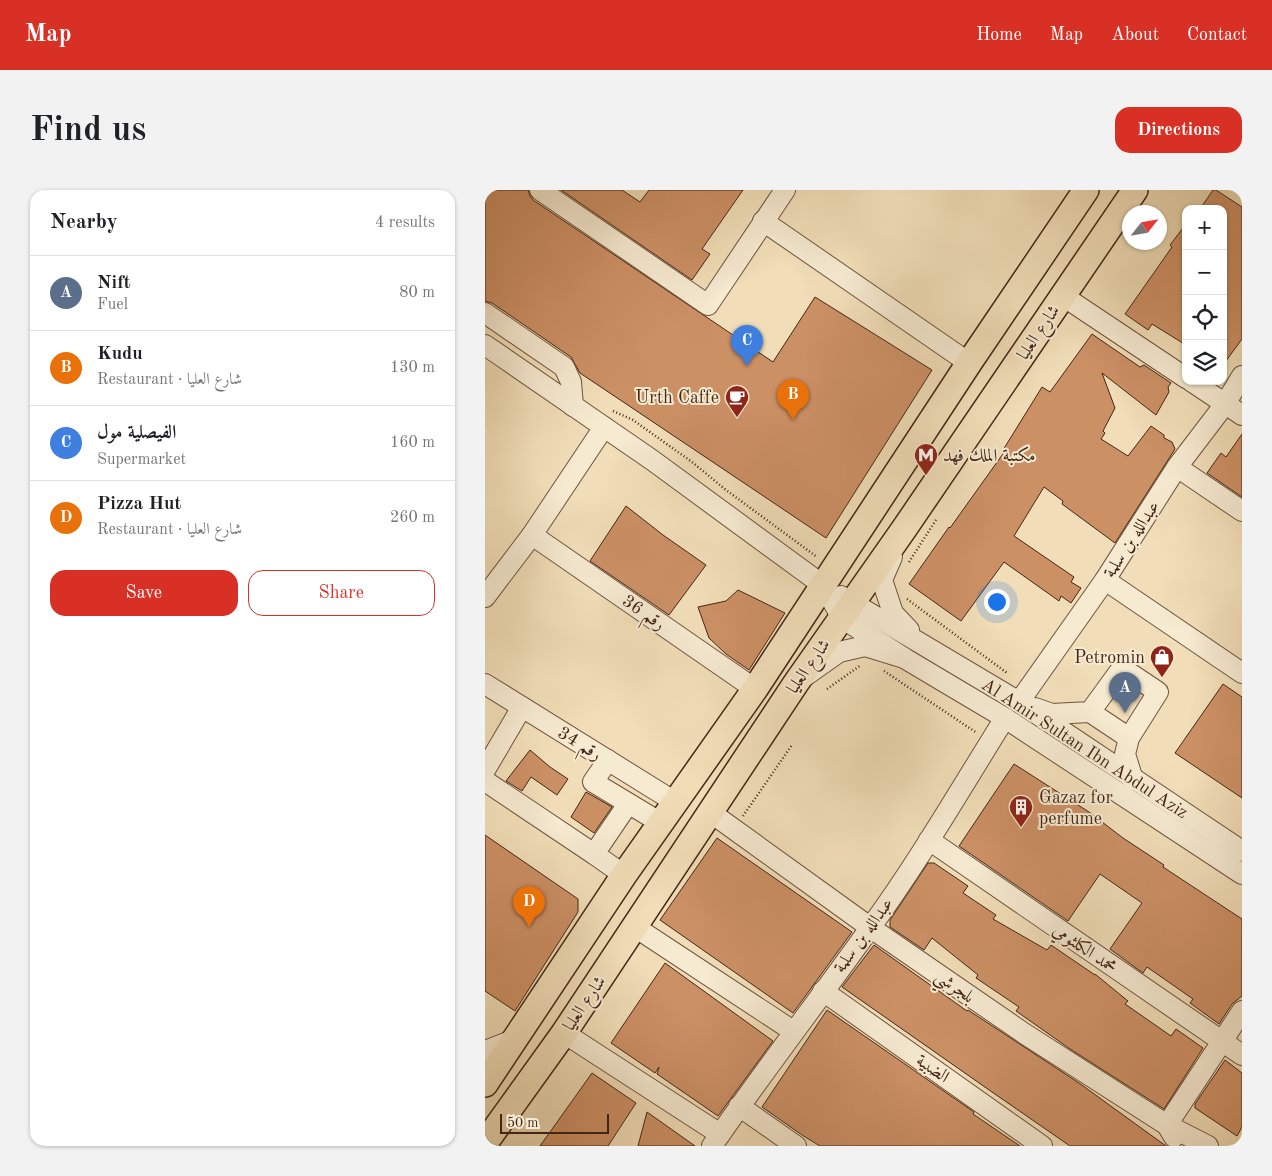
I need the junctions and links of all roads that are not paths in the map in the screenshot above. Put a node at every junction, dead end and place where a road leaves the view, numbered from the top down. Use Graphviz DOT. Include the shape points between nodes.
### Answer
graph roads {
  1 [pos="540,190"];
  2 [pos="785,190"];
  3 [pos="1086,190"];
  4 [pos="1135,190"];
  5 [pos="763,221"];
  6 [pos="1063,296"];
  7 [pos="485,313"];
  8 [pos="485,345"];
  9 [pos="969,363"];
  10 [pos="1182,375"];
  11 [pos="1242,376"];
  12 [pos="1197,385"];
  13 [pos="1225,404"];
  14 [pos="573,406"];
  15 [pos="1242,415"];
  16 [pos="605,418"];
  17 [pos="1177,467"];
  18 [pos="1242,511"];
  19 [pos="904,529"];
  20 [pos="532,535"];
  21 [pos="1105,580"];
  22 [pos="824,586"];
  23 [pos="485,597"];
  24 [pos="848,610"];
  25 [pos="927,647"];
  26 [pos="904,658"];
  27 [pos="1242,673"];
  28 [pos="796,683"];
  29 [pos="485,684"];
  30 [pos="755,689"];
  31 [pos="1024,696"];
  32 [pos="521,707"];
  33 [pos="1090,712"];
  34 [pos="1005,718"];
  35 [pos="1129,738"];
  36 [pos="608,760"];
  37 [pos="485,770"];
  38 [pos="1133,780"];
  39 [pos="485,781"];
  40 [pos="675,802"];
  41 [pos="628,804"];
  42 [pos="711,812"];
  43 [pos="661,823"];
  44 [pos="929,840"];
  45 [pos="1242,851"];
  46 [pos="594,854"];
  47 [pos="1242,874"];
  48 [pos="625,875"];
  49 [pos="635,927"];
  50 [pos="871,928"];
  51 [pos="823,991"];
  52 [pos="1242,1011"];
  53 [pos="793,1031"];
  54 [pos="565,1033"];
  55 [pos="516,1039"];
  56 [pos="1221,1041"];
  57 [pos="485,1050"];
  58 [pos="1242,1055"];
  59 [pos="485,1084"];
  60 [pos="739,1106"];
  61 [pos="1167,1125"];
  62 [pos="716,1140"];
  63 [pos="485,1143"];
  64 [pos="796,1146"];
  65 [pos="1043,1146"];
  66 [pos="1177,1146"];
  67 [pos="1209,1146"];
  1 -- 5 [label="street" via="708,305"];
  2 -- 5 [label="street"];
  3 -- 9 [label="main road, شارع العليا"];
  4 -- 6 [label="main road, شارع العليا"];
  5 -- 9 [label="street"];
  6 -- 10 [label="street"];
  6 -- 19 [label="main road, شارع العليا"];
  7 -- 14 [label="street" via="563,368 571,382"];
  8 -- 14 [label="street, Al Amir Sultan Ibn Abdul Aziz"];
  9 -- 22 [label="main road, شارع العليا"];
  11 -- 13 [label="street, عبدالله بن سلمة"];
  12 -- 13 [label="street"];
  13 -- 15 [label="street"];
  13 -- 17 [label="street, عبدالله بن سلمة"];
  14 -- 16 [label="street, Al Amir Sultan Ibn Abdul Aziz"];
  16 -- 20 [label="street"];
  16 -- 22 [label="street, Al Amir Sultan Ibn Abdul Aziz" via="652,460"];
  17 -- 18 [label="street"];
  17 -- 21 [label="street, عبدالله بن سلمة"];
  19 -- 24 [label="main road, شارع العليا"];
  19 -- 25 [label="street, Al Amir Sultan Ibn Abdul Aziz" via="882,580 893,613"];
  20 -- 23 [label="street"];
  20 -- 30 [label="street, رقم 36"];
  21 -- 27 [label="street"];
  21 -- 31 [label="street, عبدالله بن سلمة"];
  22 -- 24 [label="street, Al Amir Sultan Ibn Abdul Aziz"];
  22 -- 30 [label="main road, شارع العليا"];
  24 -- 25 [label="street, Al Amir Sultan Ibn Abdul Aziz"];
  24 -- 26 [label="street"];
  24 -- 28 [label="main road, شارع العليا"];
  25 -- 31 [label="street, Al Amir Sultan Ibn Abdul Aziz"];
  26 -- 28 [label="street, Al Amir Sultan Ibn Abdul Aziz" via="839,652"];
  26 -- 34 [label="street, Al Amir Sultan Ibn Abdul Aziz"];
  28 -- 42 [label="main road, شارع العليا"];
  29 -- 32 [label="street, رقم 34"];
  30 -- 40 [label="main road, شارع العليا"];
  31 -- 33 [label="street" via="1052,714"];
  31 -- 38 [label="street, Al Amir Sultan Ibn Abdul Aziz"];
  32 -- 36 [label="street, رقم 34"];
  32 -- 37 [label="street"];
  33 -- 35 [label="street"];
  33 -- 35 [label="street" via="1122,668 1158,692"];
  34 -- 44 [label="street, عبدالله بن سلمة"];
  34 -- 47 [label="street, Al Amir Sultan Ibn Abdul Aziz"];
  35 -- 38 [label="street" via="1125,754"];
  36 -- 40 [label="street, رقم 34"];
  36 -- 41 [label="street" via="593,782"];
  38 -- 45 [label="street, Al Amir Sultan Ibn Abdul Aziz"];
  39 -- 46 [label="street"];
  40 -- 43 [label="main road, شارع العليا"];
  41 -- 43 [label="street"];
  41 -- 46 [label="street"];
  42 -- 49 [label="main road, شارع العليا"];
  42 -- 50 [label="street, بلجرشي"];
  43 -- 48 [label="main road, شارع العليا"];
  44 -- 50 [label="street, عبدالله بن سلمة"];
  44 -- 56 [label="street, محمد الكلثومي"];
  46 -- 48 [label="street"];
  48 -- 55 [label="main road, شارع العليا"];
  49 -- 53 [label="street"];
  49 -- 54 [label="main road, شارع العليا"];
  50 -- 51 [label="street, عبدالله بن سلمة"];
  50 -- 61 [label="street, بلجرشي" via="1025,1034"];
  51 -- 53 [label="street, عبدالله بن سلمة"];
  51 -- 65 [label="street, الضبية"];
  52 -- 56 [label="street"];
  53 -- 60 [label="street, عبدالله بن سلمة"];
  54 -- 62 [label="street"];
  54 -- 63 [label="main road, شارع العليا"];
  55 -- 57 [label="street"];
  55 -- 59 [label="main road, شارع العليا"];
  56 -- 58 [label="street, محمد الكلثومي"];
  56 -- 61 [label="street"];
  60 -- 62 [label="street, عبدالله بن سلمة"];
  60 -- 64 [label="street"];
  61 -- 66 [label="street" via="1179,1144"];
  61 -- 67 [label="street, بلجرشي"];
}
